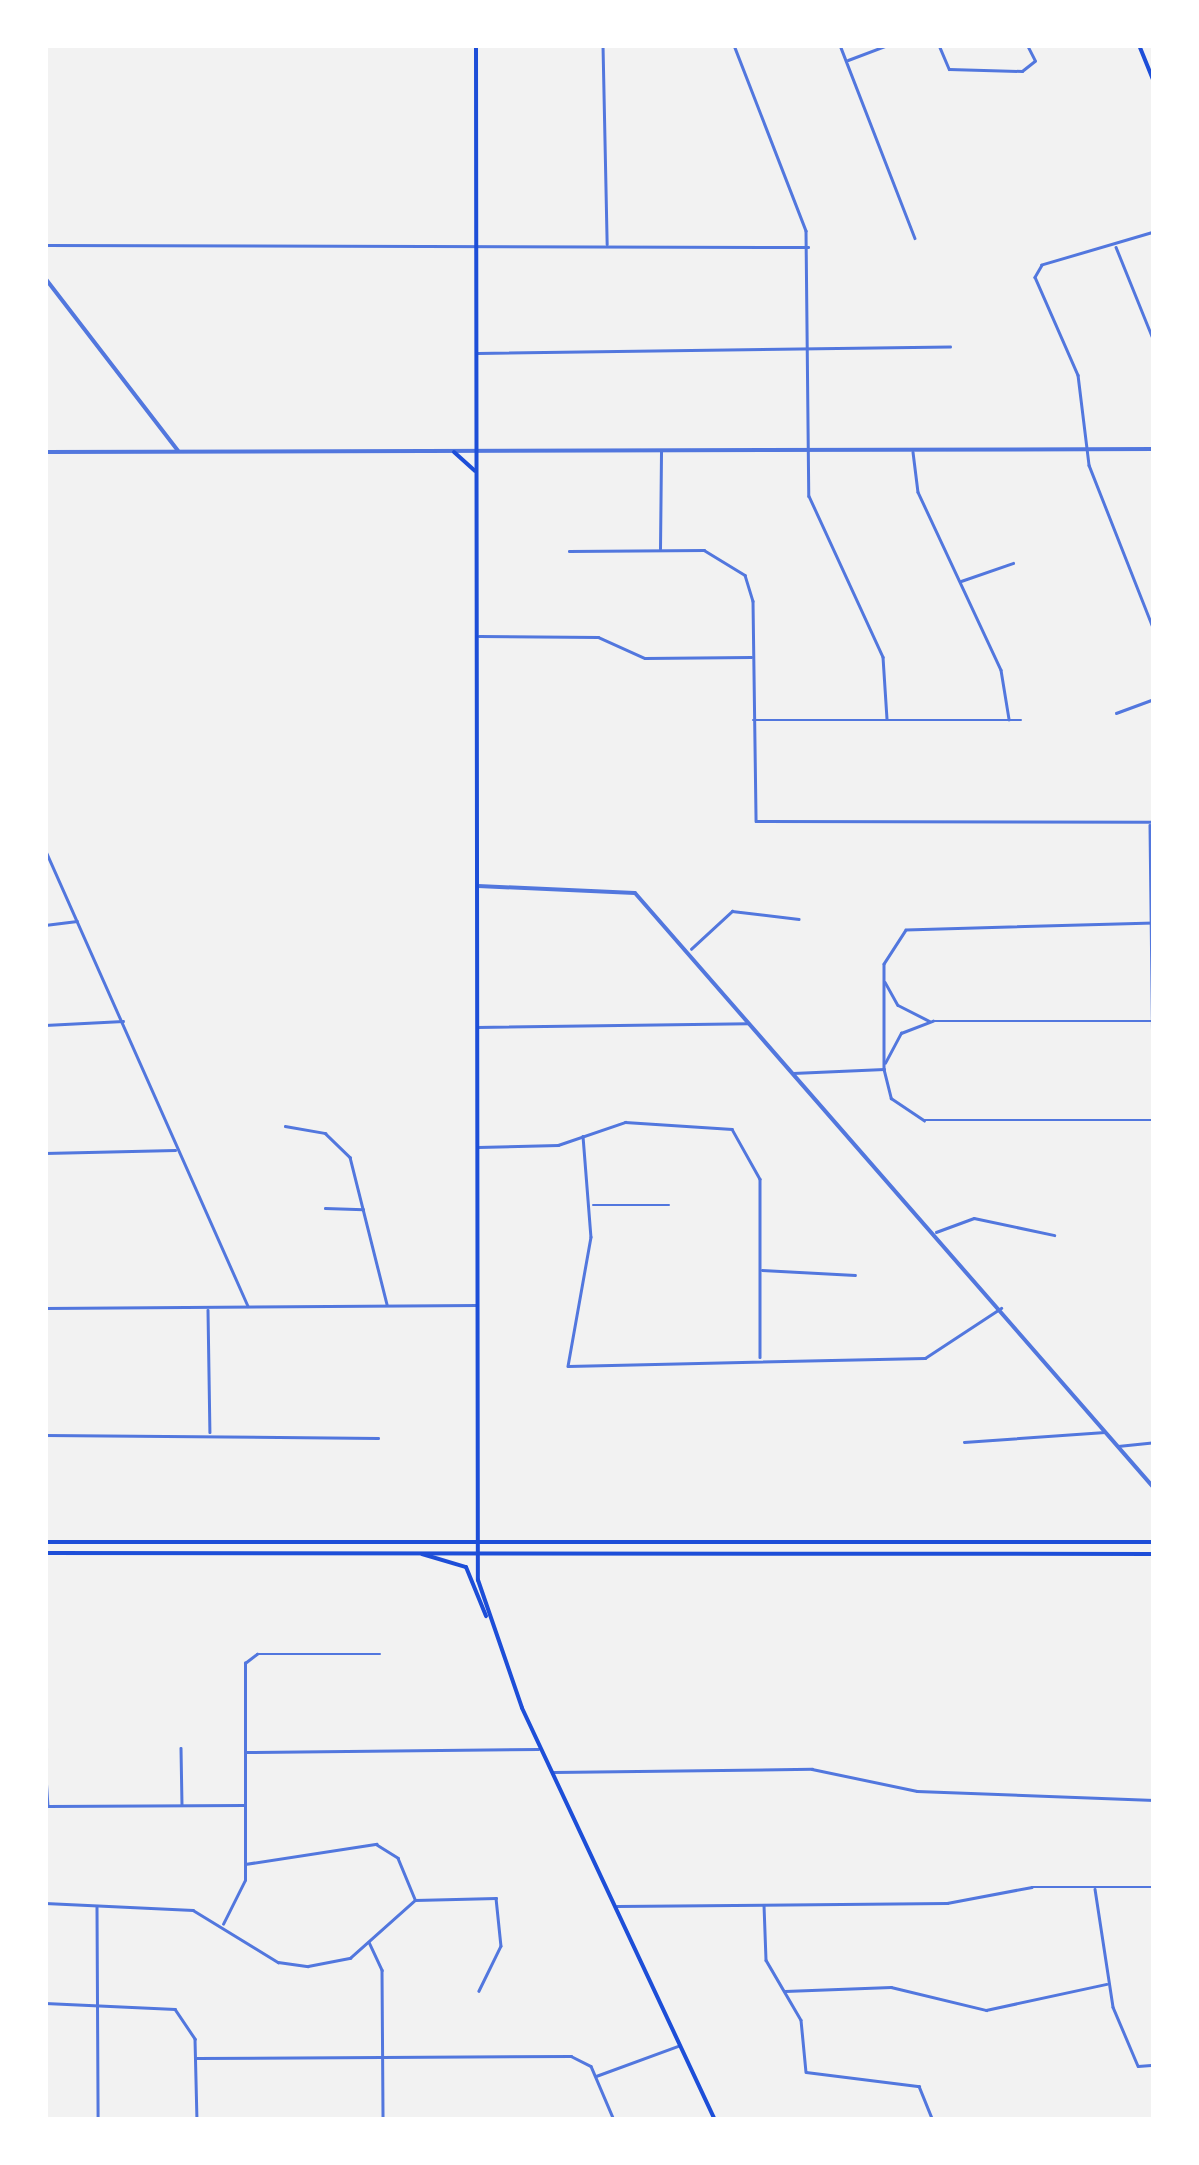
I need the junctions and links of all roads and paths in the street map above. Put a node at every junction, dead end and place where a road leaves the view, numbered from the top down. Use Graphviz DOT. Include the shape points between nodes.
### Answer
graph roads {
  1 [pos="476,45"];
  2 [pos="603,45"];
  3 [pos="734,45"];
  4 [pos="840,45"];
  5 [pos="888,45"];
  6 [pos="939,45"];
  7 [pos="1028,45"];
  8 [pos="1140,45"];
  9 [pos="846,61"];
  10 [pos="1154,82"];
  11 [pos="1154,232"];
  12 [pos="915,238"];
  13 [pos="45,245"];
  14 [pos="476,245"];
  15 [pos="607,246"];
  16 [pos="1116,246"];
  17 [pos="808,247"];
  18 [pos="45,278"];
  19 [pos="1154,341"];
  20 [pos="950,346"];
  21 [pos="808,352"];
  22 [pos="477,353"];
  23 [pos="1088,448"];
  24 [pos="1154,449"];
  25 [pos="178,451"];
  26 [pos="661,451"];
  27 [pos="45,452"];
  28 [pos="454,452"];
  29 [pos="477,452"];
  30 [pos="808,452"];
  31 [pos="913,452"];
  32 [pos="477,475"];
  33 [pos="660,550"];
  34 [pos="570,551"];
  35 [pos="1012,563"];
  36 [pos="960,581"];
  37 [pos="1154,630"];
  38 [pos="478,636"];
  39 [pos="752,658"];
  40 [pos="1154,699"];
  41 [pos="1116,714"];
  42 [pos="752,720"];
  43 [pos="886,720"];
  44 [pos="1009,720"];
  45 [pos="1021,720"];
  46 [pos="1152,822"];
  47 [pos="45,849"];
  48 [pos="478,886"];
  49 [pos="799,919"];
  50 [pos="78,920"];
  51 [pos="1152,923"];
  52 [pos="45,924"];
  53 [pos="690,949"];
  54 [pos="884,976"];
  55 [pos="126,1020"];
  56 [pos="1152,1020"];
  57 [pos="933,1021"];
  58 [pos="749,1023"];
  59 [pos="45,1025"];
  60 [pos="476,1026"];
  61 [pos="884,1069"];
  62 [pos="792,1073"];
  63 [pos="1152,1120"];
  64 [pos="285,1126"];
  65 [pos="583,1136"];
  66 [pos="477,1146"];
  67 [pos="176,1149"];
  68 [pos="45,1153"];
  69 [pos="1154,1158"];
  70 [pos="591,1205"];
  71 [pos="669,1205"];
  72 [pos="325,1208"];
  73 [pos="366,1209"];
  74 [pos="936,1232"];
  75 [pos="1054,1235"];
  76 [pos="761,1270"];
  77 [pos="856,1275"];
  78 [pos="477,1305"];
  79 [pos="248,1306"];
  80 [pos="387,1306"];
  81 [pos="45,1308"];
  82 [pos="208,1308"];
  83 [pos="1002,1308"];
  84 [pos="760,1359"];
  85 [pos="1105,1432"];
  86 [pos="210,1434"];
  87 [pos="45,1435"];
  88 [pos="378,1438"];
  89 [pos="964,1442"];
  90 [pos="1154,1442"];
  91 [pos="1117,1446"];
  92 [pos="1154,1488"];
  93 [pos="477,1540"];
  94 [pos="45,1542"];
  95 [pos="1154,1542"];
  96 [pos="477,1551"];
  97 [pos="412,1552"];
  98 [pos="45,1554"];
  99 [pos="1154,1554"];
  100 [pos="490,1621"];
  101 [pos="380,1654"];
  102 [pos="181,1748"];
  103 [pos="541,1748"];
  104 [pos="46,1749"];
  105 [pos="245,1752"];
  106 [pos="45,1762"];
  107 [pos="552,1773"];
  108 [pos="1154,1800"];
  109 [pos="182,1805"];
  110 [pos="246,1805"];
  111 [pos="245,1864"];
  112 [pos="1094,1887"];
  113 [pos="1154,1887"];
  114 [pos="415,1900"];
  115 [pos="45,1903"];
  116 [pos="764,1903"];
  117 [pos="97,1904"];
  118 [pos="615,1907"];
  119 [pos="222,1926"];
  120 [pos="368,1941"];
  121 [pos="1106,1984"];
  122 [pos="479,1991"];
  123 [pos="785,1991"];
  124 [pos="45,2002"];
  125 [pos="98,2002"];
  126 [pos="680,2045"];
  127 [pos="382,2055"];
  128 [pos="196,2058"];
  129 [pos="1154,2065"];
  130 [pos="595,2076"];
  131 [pos="98,2120"];
  132 [pos="197,2120"];
  133 [pos="382,2120"];
  134 [pos="614,2120"];
  135 [pos="714,2120"];
  136 [pos="933,2120"];
  1 -- 14 [label="main road"];
  2 -- 15 [label="street"];
  3 -- 17 [label="street"];
  4 -- 9 [label="street"];
  5 -- 9 [label="street"];
  6 -- 7 [label="street" via="949,69 1022,72 1035,63"];
  8 -- 10 [label="main road"];
  9 -- 12 [label="street"];
  11 -- 16 [label="street"];
  13 -- 14 [label="street"];
  14 -- 15 [label="street"];
  14 -- 22 [label="main road"];
  15 -- 17 [label="street"];
  16 -- 19 [label="street"];
  16 -- 23 [label="street" via="1035,272 1086,400"];
  17 -- 21 [label="street"];
  18 -- 25 [label="street"];
  20 -- 21 [label="street"];
  21 -- 22 [label="street"];
  21 -- 30 [label="street"];
  22 -- 29 [label="main road"];
  23 -- 24 [label="street"];
  23 -- 31 [label="street"];
  23 -- 37 [label="street"];
  25 -- 27 [label="street"];
  25 -- 28 [label="street"];
  26 -- 29 [label="street"];
  26 -- 30 [label="street"];
  26 -- 33 [label="street"];
  28 -- 29 [label="street"];
  28 -- 32 [label="main road"];
  29 -- 32 [label="main road"];
  30 -- 31 [label="street"];
  30 -- 43 [label="street" via="810,502 884,663"];
  31 -- 36 [label="street" via="918,492"];
  32 -- 38 [label="main road"];
  33 -- 34 [label="street"];
  33 -- 39 [label="street" via="712,551 741,570 752,594"];
  35 -- 36 [label="street"];
  36 -- 44 [label="street" via="1001,670"];
  38 -- 39 [label="street" via="593,636 639,657"];
  38 -- 48 [label="main road"];
  39 -- 42 [label="street"];
  40 -- 41 [label="street"];
  42 -- 43 [label="street"];
  42 -- 46 [label="street" via="756,821"];
  43 -- 44 [label="street"];
  44 -- 45 [label="street"];
  46 -- 51 [label="street"];
  47 -- 50 [label="street"];
  48 -- 53 [label="street" via="626,887"];
  48 -- 60 [label="main road"];
  49 -- 53 [label="street" via="732,911"];
  50 -- 52 [label="street"];
  50 -- 55 [label="street"];
  51 -- 54 [label="street" via="925,924 896,940"];
  51 -- 56 [label="street"];
  53 -- 58 [label="street"];
  54 -- 57 [label="street" via="898,1005"];
  54 -- 61 [label="street"];
  55 -- 59 [label="street"];
  55 -- 67 [label="street"];
  56 -- 57 [label="street"];
  56 -- 63 [label="street"];
  57 -- 61 [label="street" via="901,1033"];
  58 -- 60 [label="street"];
  58 -- 62 [label="street"];
  60 -- 66 [label="main road"];
  61 -- 62 [label="street"];
  61 -- 63 [label="street" via="891,1098 924,1120"];
  62 -- 74 [label="street"];
  63 -- 69 [label="street"];
  64 -- 73 [label="street" via="318,1130 341,1145"];
  65 -- 66 [label="street" via="546,1147"];
  65 -- 70 [label="street"];
  65 -- 76 [label="street" via="625,1122 732,1128 760,1179"];
  66 -- 78 [label="main road"];
  67 -- 68 [label="street"];
  67 -- 79 [label="street"];
  70 -- 71 [label="street"];
  70 -- 84 [label="street" via="568,1366"];
  72 -- 73 [label="street"];
  73 -- 80 [label="street"];
  74 -- 75 [label="street" via="974,1218"];
  74 -- 83 [label="street"];
  76 -- 77 [label="street"];
  76 -- 84 [label="street"];
  78 -- 80 [label="street"];
  78 -- 93 [label="main road"];
  79 -- 80 [label="street"];
  79 -- 82 [label="street"];
  81 -- 82 [label="street"];
  82 -- 86 [label="street"];
  83 -- 84 [label="street" via="925,1358"];
  83 -- 85 [label="street"];
  85 -- 89 [label="street"];
  85 -- 91 [label="street"];
  86 -- 87 [label="street"];
  86 -- 88 [label="street"];
  90 -- 91 [label="street"];
  91 -- 92 [label="street"];
  93 -- 94 [label="main road"];
  93 -- 95 [label="main road"];
  93 -- 96 [label="main road"];
  96 -- 97 [label="main road"];
  96 -- 99 [label="main road"];
  96 -- 100 [label="main road"];
  97 -- 98 [label="main road"];
  97 -- 100 [label="main road" via="466,1567"];
  100 -- 103 [label="main road"];
  101 -- 105 [label="street" via="248,1657"];
  102 -- 109 [label="street"];
  103 -- 105 [label="street"];
  103 -- 107 [label="main road"];
  104 -- 106 [label="street"];
  105 -- 110 [label="street"];
  106 -- 109 [label="street" via="48,1806"];
  107 -- 108 [label="street" via="812,1769 917,1791"];
  107 -- 118 [label="main road"];
  109 -- 110 [label="street"];
  110 -- 111 [label="street"];
  111 -- 114 [label="street" via="376,1844 398,1858"];
  111 -- 119 [label="street" via="241,1895"];
  112 -- 113 [label="street"];
  112 -- 116 [label="street" via="1011,1889 947,1903"];
  112 -- 121 [label="street"];
  114 -- 120 [label="street"];
  114 -- 122 [label="street" via="496,1898 501,1946"];
  115 -- 117 [label="street"];
  116 -- 118 [label="street"];
  116 -- 123 [label="street" via="766,1960"];
  117 -- 119 [label="street" via="174,1906"];
  117 -- 125 [label="street"];
  118 -- 126 [label="main road"];
  119 -- 120 [label="street" via="278,1962 308,1966 337,1963"];
  120 -- 127 [label="street" via="382,1970"];
  121 -- 123 [label="street" via="986,2010 891,1987"];
  121 -- 129 [label="street" via="1138,2066"];
  123 -- 136 [label="street" via="801,2020 806,2072 920,2086"];
  124 -- 125 [label="street"];
  125 -- 128 [label="street" via="174,2010"];
  125 -- 131 [label="street"];
  126 -- 130 [label="street"];
  126 -- 135 [label="main road"];
  127 -- 128 [label="street"];
  127 -- 130 [label="street" via="571,2056"];
  127 -- 133 [label="street"];
  128 -- 132 [label="street"];
  130 -- 134 [label="street"];
}
